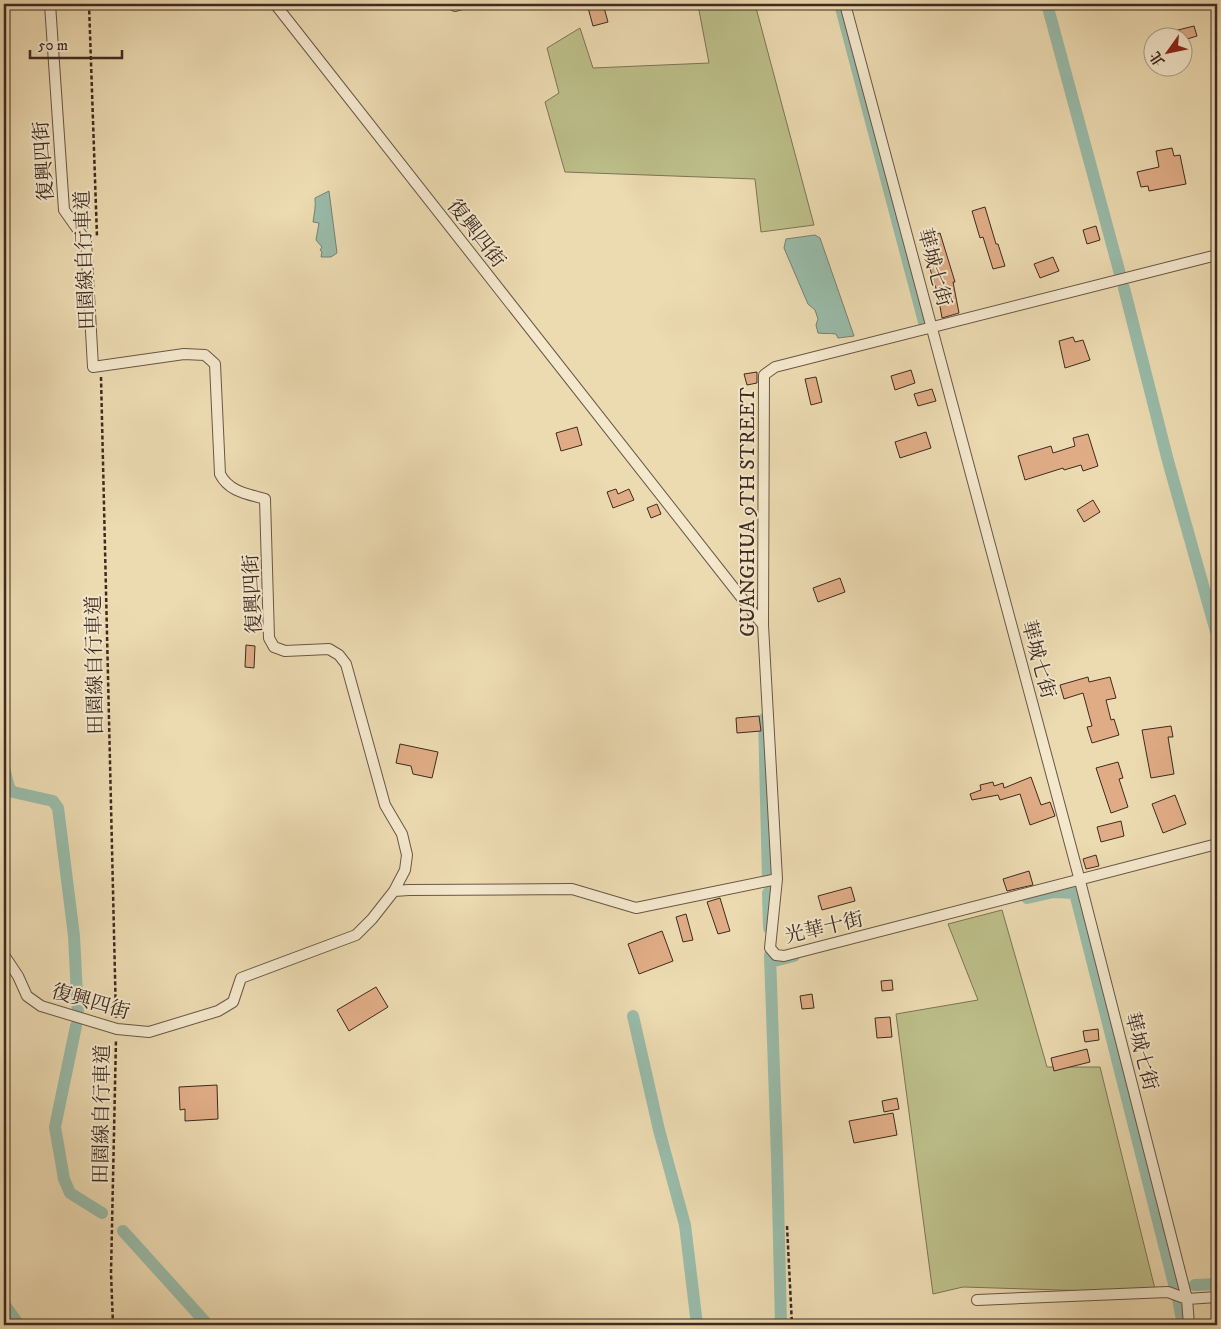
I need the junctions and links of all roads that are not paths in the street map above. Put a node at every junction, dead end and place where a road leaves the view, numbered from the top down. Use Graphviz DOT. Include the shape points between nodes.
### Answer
graph roads {
  1 [pos="50,4"];
  2 [pos="275,4"];
  3 [pos="453,4"];
  4 [pos="462,4"];
  5 [pos="845,4"];
  6 [pos="1217,255"];
  7 [pos="933,327"];
  8 [pos="763,625"];
  9 [pos="1217,844"];
  10 [pos="778,879"];
  11 [pos="1080,881"];
  12 [pos="394,891"];
  13 [pos="4,955"];
  14 [pos="1217,1297"];
  15 [pos="1187,1299"];
  16 [pos="977,1300"];
  17 [pos="1189,1325"];
  1 -- 12 [label="street, 復興四街" via="64,210 86,241 92,368 184,354 205,355 214,364 220,474 233,489 266,499 270,638 274,647 285,651 329,650 339,654 346,664 386,805 402,834 407,855 405,870"];
  2 -- 8 [label="street, 復興四街"];
  3 -- 4 [label="street"];
  5 -- 7 [label="street, 華城七街"];
  6 -- 7 [label="street, GUANGHUA 9TH STREET"];
  7 -- 8 [label="street, GUANGHUA 9TH STREET" via="775,367 764,375"];
  7 -- 11 [label="street, 華城七街"];
  8 -- 10 [label="street, GUANGHUA 9TH STREET"];
  9 -- 11 [label="street, 光華十街"];
  10 -- 11 [label="street, 光華十街" via="770,948 776,955 784,956"];
  10 -- 12 [label="street" via="636,908 572,889"];
  11 -- 15 [label="street, 華城七街"];
  12 -- 13 [label="street, 復興四街" via="356,935 241,978 234,1002 218,1011 149,1032 117,1029 41,1006 27,996"];
  14 -- 15 [label="street"];
  15 -- 16 [label="street" via="1168,1292"];
  15 -- 17 [label="street, 華城七街"];
}
